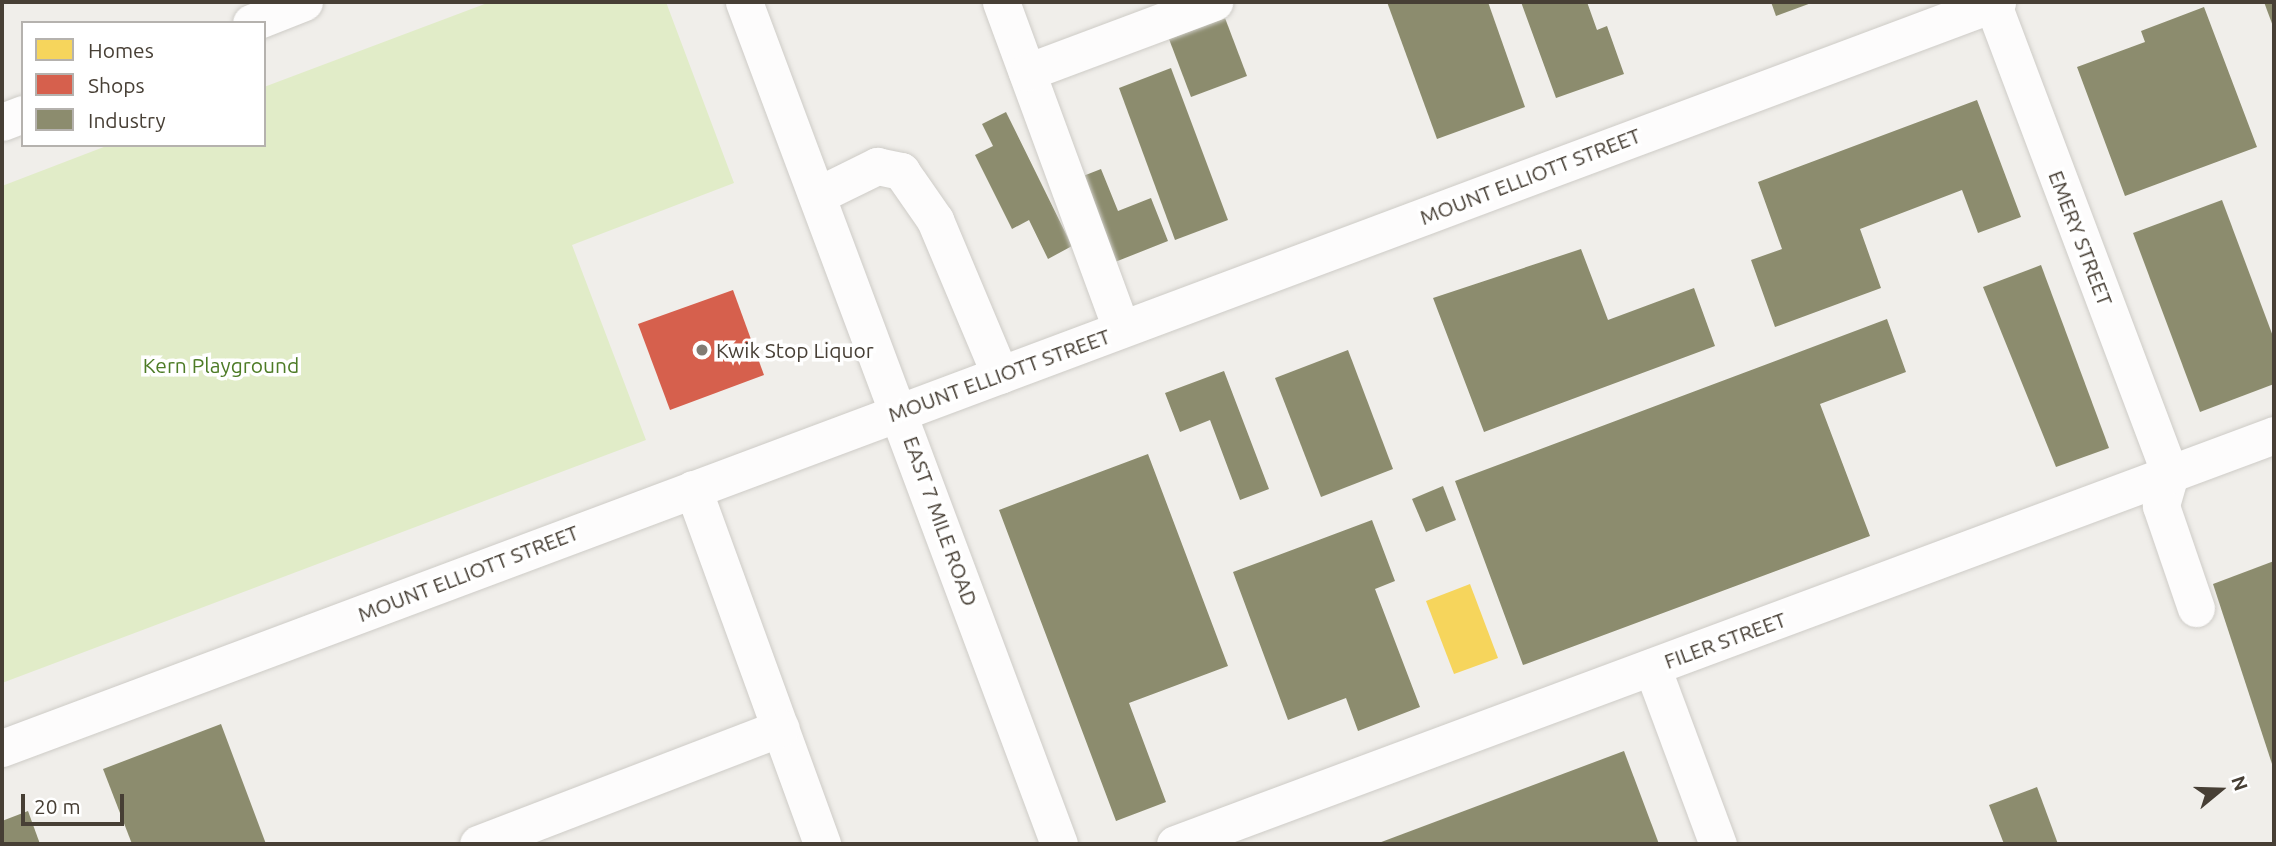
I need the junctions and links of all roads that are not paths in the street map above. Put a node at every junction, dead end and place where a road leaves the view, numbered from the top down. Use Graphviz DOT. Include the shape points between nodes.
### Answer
graph roads {
  1 [pos="304,2"];
  2 [pos="744,2"];
  3 [pos="1001,2"];
  4 [pos="1214,2"];
  5 [pos="1994,2"];
  6 [pos="256,21"];
  7 [pos="1027,72"];
  8 [pos="21,115"];
  9 [pos="2,122"];
  10 [pos="818,195"];
  11 [pos="1121,329"];
  12 [pos="1000,375"];
  13 [pos="901,411"];
  14 [pos="2274,435"];
  15 [pos="2170,474"];
  16 [pos="694,489"];
  17 [pos="2196,608"];
  18 [pos="1652,667"];
  19 [pos="780,728"];
  20 [pos="2,748"];
  21 [pos="478,844"];
  22 [pos="822,844"];
  23 [pos="1059,844"];
  24 [pos="1175,844"];
  25 [pos="1718,844"];
  1 -- 6 [label="street"];
  2 -- 10 [label="street, EAST 7 MILE ROAD"];
  3 -- 7 [label="street"];
  4 -- 7 [label="street"];
  5 -- 11 [label="street, MOUNT ELLIOTT STREET"];
  5 -- 15 [label="street, EMERY STREET"];
  7 -- 11 [label="street"];
  8 -- 9 [label="street"];
  10 -- 12 [label="street" via="877,166 901,171 935,220"];
  10 -- 13 [label="street, EAST 7 MILE ROAD"];
  11 -- 12 [label="street, MOUNT ELLIOTT STREET"];
  12 -- 13 [label="street, MOUNT ELLIOTT STREET"];
  13 -- 16 [label="street, MOUNT ELLIOTT STREET"];
  13 -- 23 [label="street, EAST 7 MILE ROAD"];
  14 -- 15 [label="street, FILER STREET"];
  15 -- 17 [label="street" via="2161,506"];
  15 -- 18 [label="street, FILER STREET"];
  16 -- 19 [label="street"];
  16 -- 20 [label="street, MOUNT ELLIOTT STREET"];
  18 -- 24 [label="street, FILER STREET"];
  18 -- 25 [label="street"];
  19 -- 21 [label="street"];
  19 -- 22 [label="street"];
}
